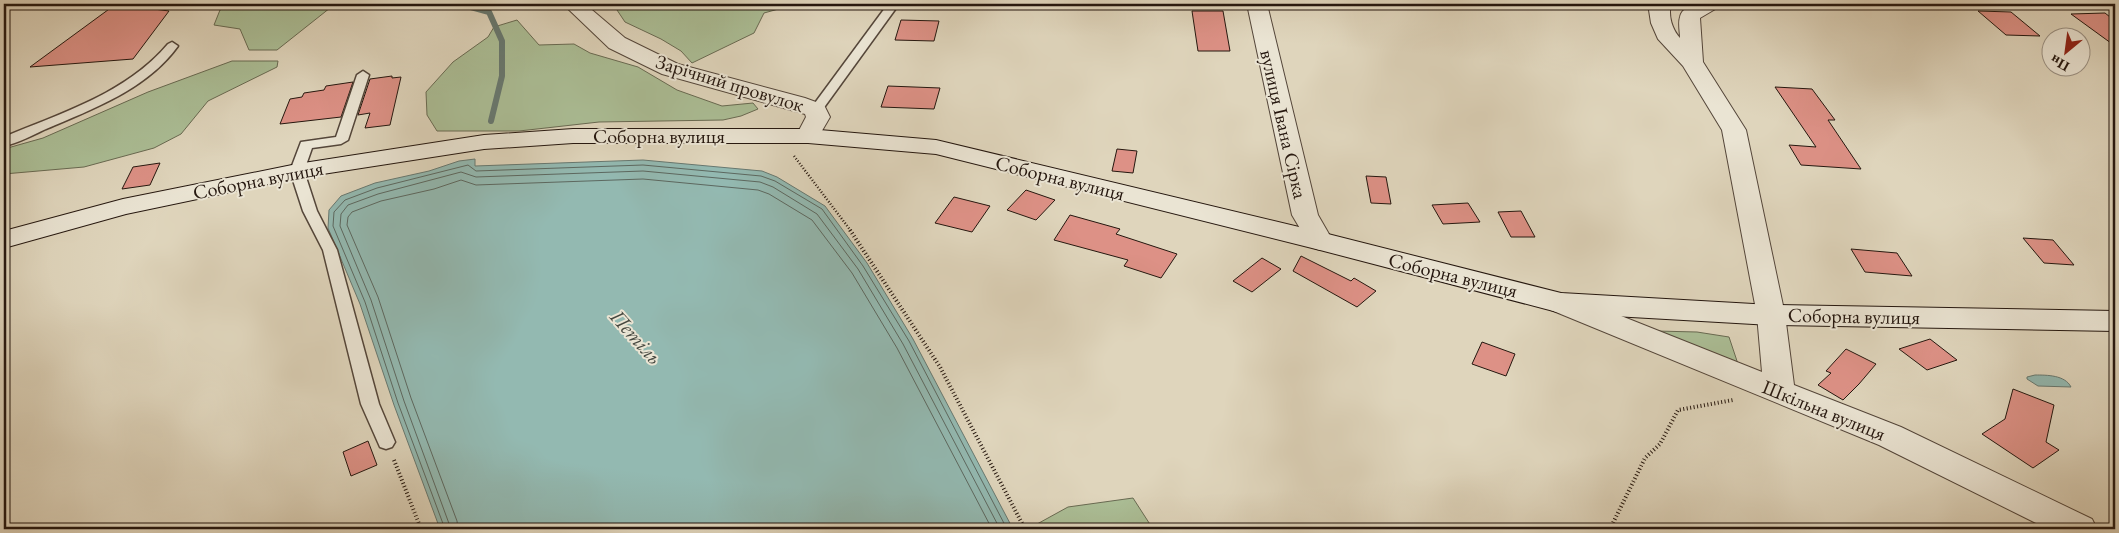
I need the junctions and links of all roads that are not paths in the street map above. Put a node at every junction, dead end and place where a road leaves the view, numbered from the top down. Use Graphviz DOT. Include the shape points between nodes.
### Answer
graph roads {
  1 [pos="573,4"];
  2 [pos="893,4"];
  3 [pos="1257,4"];
  4 [pos="1661,4"];
  5 [pos="1710,4"];
  6 [pos="172,46"];
  7 [pos="1692,62"];
  8 [pos="363,75"];
  9 [pos="816,110"];
  10 [pos="808,136"];
  11 [pos="4,142"];
  12 [pos="297,171"];
  13 [pos="4,240"];
  14 [pos="1320,241"];
  15 [pos="1562,303"];
  16 [pos="1771,315"];
  17 [pos="2115,321"];
  18 [pos="1779,392"];
  19 [pos="386,442"];
  20 [pos="2080,529"];
  1 -- 9 [label="street, Зарічний провулок" via="617,43 670,69"];
  2 -- 9 [label="lane"];
  3 -- 14 [label="street, вулиця Івана Сірка" via="1305,215"];
  4 -- 7 [label="street" via="1661,23 1669,40"];
  5 -- 7 [label="street" via="1690,16"];
  6 -- 11 [label="lane" via="156,65 137,79 81,109"];
  7 -- 16 [label="street" via="1734,130"];
  8 -- 12 [label="lane" via="341,140 306,145"];
  9 -- 10 [label="street, Зарічний провулок" via="818,117"];
  10 -- 12 [label="street, Соборна вулиця" via="573,136 484,142"];
  10 -- 14 [label="street, Соборна вулиця" via="936,147"];
  12 -- 13 [label="street, Соборна вулиця" via="123,207"];
  12 -- 19 [label="lane" via="310,211 330,250 370,404"];
  14 -- 15 [label="street, Соборна вулиця"];
  15 -- 16 [label="street, Соборна вулиця"];
  15 -- 18 [label="street, Шкільна вулиця"];
  16 -- 17 [label="street, Соборна вулиця"];
  16 -- 18 [label="street"];
  18 -- 20 [label="street, Шкільна вулиця" via="1890,436"];
}
